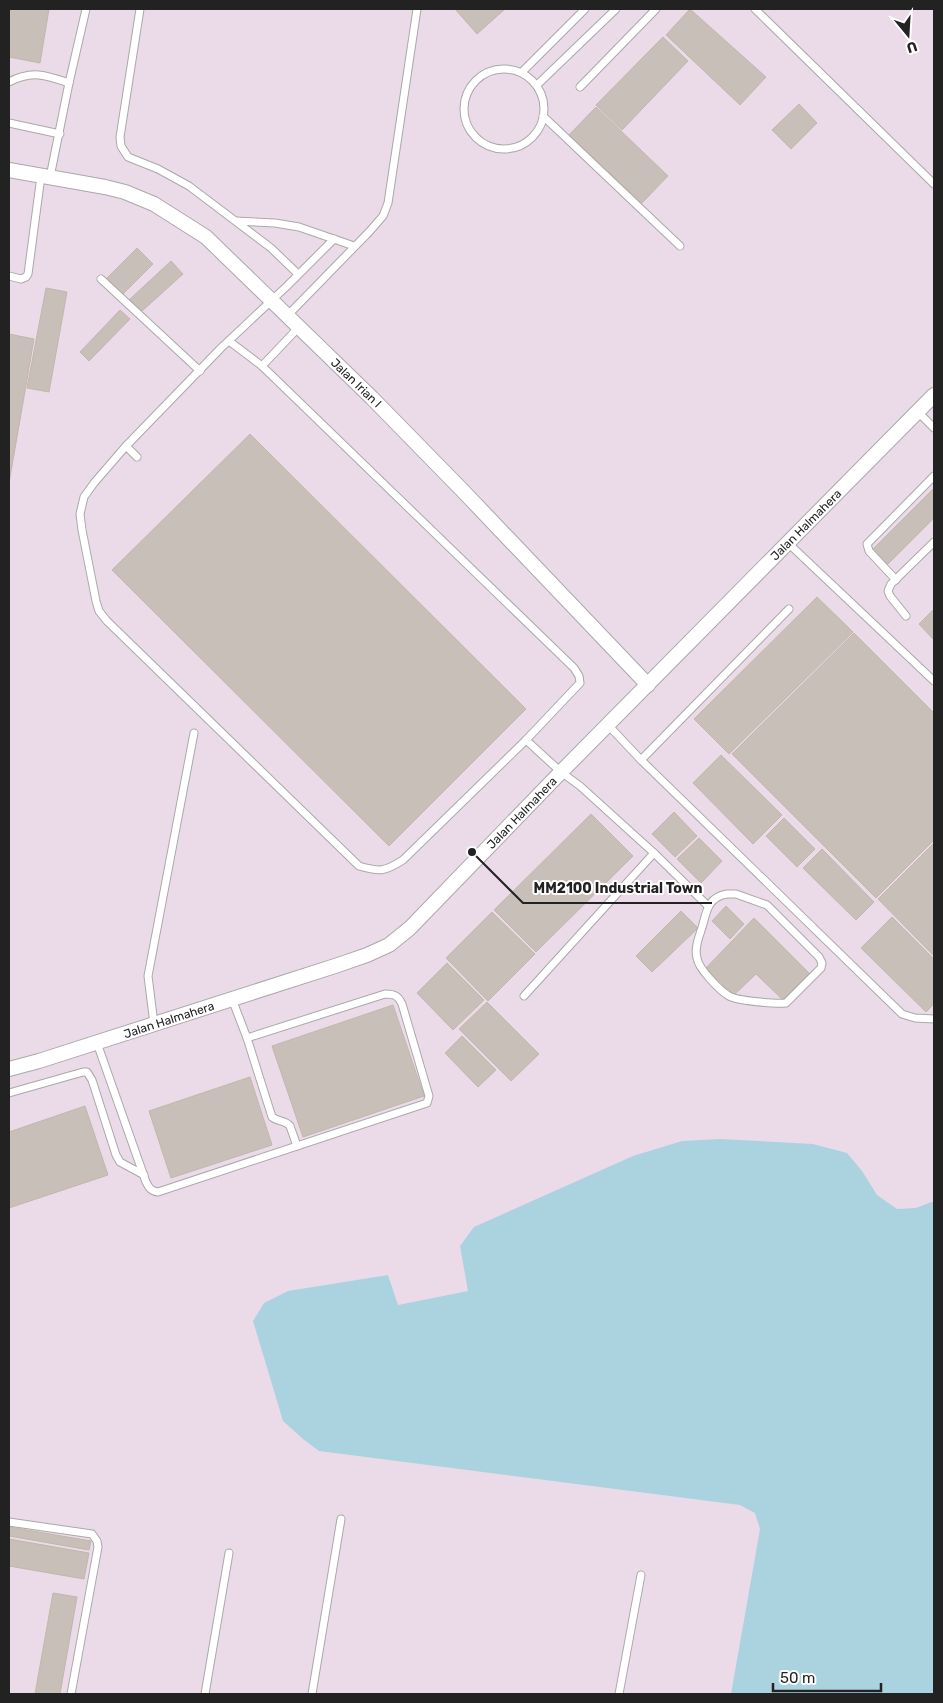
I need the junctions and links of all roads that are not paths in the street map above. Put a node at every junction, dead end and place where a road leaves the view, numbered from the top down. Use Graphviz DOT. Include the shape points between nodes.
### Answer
graph roads {
  1 [pos="86,9"];
  2 [pos="140,9"];
  3 [pos="417,9"];
  4 [pos="585,9"];
  5 [pos="616,9"];
  6 [pos="656,9"];
  7 [pos="755,9"];
  8 [pos="522,72"];
  9 [pos="9,82"];
  10 [pos="69,83"];
  11 [pos="537,85"];
  12 [pos="580,86"];
  13 [pos="543,116"];
  14 [pos="9,123"];
  15 [pos="60,134"];
  16 [pos="9,170"];
  17 [pos="46,176"];
  18 [pos="934,184"];
  19 [pos="235,221"];
  20 [pos="334,239"];
  21 [pos="354,246"];
  22 [pos="680,246"];
  23 [pos="298,274"];
  24 [pos="9,276"];
  25 [pos="101,279"];
  26 [pos="271,301"];
  27 [pos="287,316"];
  28 [pos="299,327"];
  29 [pos="228,341"];
  30 [pos="262,366"];
  31 [pos="200,371"];
  32 [pos="934,395"];
  33 [pos="918,412"];
  34 [pos="934,428"];
  35 [pos="126,446"];
  36 [pos="138,457"];
  37 [pos="934,476"];
  38 [pos="934,542"];
  39 [pos="788,543"];
  40 [pos="896,580"];
  41 [pos="790,609"];
  42 [pos="906,616"];
  43 [pos="934,681"];
  44 [pos="648,685"];
  45 [pos="608,725"];
  46 [pos="194,733"];
  47 [pos="526,740"];
  48 [pos="641,760"];
  49 [pos="562,772"];
  50 [pos="654,853"];
  51 [pos="708,906"];
  52 [pos="524,996"];
  53 [pos="232,999"];
  54 [pos="934,1019"];
  55 [pos="154,1024"];
  56 [pos="247,1038"];
  57 [pos="97,1043"];
  58 [pos="9,1069"];
  59 [pos="9,1093"];
  60 [pos="297,1146"];
  61 [pos="144,1175"];
  62 [pos="341,1519"];
  63 [pos="9,1522"];
  64 [pos="229,1553"];
  65 [pos="641,1575"];
  66 [pos="71,1694"];
  67 [pos="205,1694"];
  68 [pos="312,1694"];
  69 [pos="619,1694"];
  1 -- 10 [label="lane"];
  2 -- 19 [label="lane" via="120,137 124,152 128,157 189,186"];
  3 -- 21 [label="lane" via="388,203 383,216"];
  4 -- 8 [label="lane"];
  5 -- 11 [label="lane"];
  6 -- 12 [label="lane"];
  7 -- 18 [label="lane"];
  8 -- 11 [label="lane"];
  8 -- 13 [label="lane" via="503,68 484,73 470,86 463,104 466,124 477,140 494,148 514,148 531,138"];
  9 -- 10 [label="lane" via="38,74"];
  10 -- 15 [label="lane"];
  11 -- 13 [label="lane" via="544,103"];
  13 -- 22 [label="lane"];
  14 -- 15 [label="lane"];
  15 -- 17 [label="lane"];
  16 -- 17 [label="street, Jalan Irian I"];
  17 -- 24 [label="lane" via="28,274 21,279"];
  17 -- 26 [label="street, Jalan Irian I" via="126,192 154,204 206,237"];
  19 -- 20 [label="lane" via="299,227"];
  19 -- 23 [label="lane" via="271,248"];
  20 -- 21 [label="lane"];
  20 -- 23 [label="lane"];
  21 -- 27 [label="lane"];
  23 -- 26 [label="lane"];
  25 -- 31 [label="lane"];
  26 -- 27 [label="street, Jalan Irian I"];
  26 -- 29 [label="lane"];
  27 -- 28 [label="street, Jalan Irian I"];
  28 -- 30 [label="lane"];
  28 -- 44 [label="street, Jalan Irian I" via="463,490"];
  29 -- 30 [label="lane"];
  29 -- 31 [label="lane"];
  30 -- 47 [label="lane" via="574,668 580,683"];
  31 -- 35 [label="lane"];
  32 -- 33 [label="street, Jalan Halmahera"];
  33 -- 34 [label="lane"];
  33 -- 39 [label="street, Jalan Halmahera"];
  35 -- 36 [label="lane"];
  35 -- 47 [label="lane" via="94,483 84,498 80,514 99,611 359,866 376,871 389,869 403,860"];
  37 -- 40 [label="lane" via="867,544 869,551"];
  38 -- 40 [label="lane"];
  39 -- 43 [label="lane"];
  39 -- 44 [label="street, Jalan Halmahera"];
  40 -- 42 [label="lane" via="888,591"];
  41 -- 48 [label="lane"];
  44 -- 45 [label="street, Jalan Halmahera"];
  45 -- 48 [label="lane"];
  45 -- 49 [label="street, Jalan Halmahera"];
  46 -- 55 [label="lane" via="148,976"];
  47 -- 49 [label="lane"];
  48 -- 54 [label="lane" via="902,1014"];
  49 -- 50 [label="lane"];
  49 -- 53 [label="street, Jalan Halmahera" via="410,928 389,945"];
  50 -- 51 [label="lane"];
  50 -- 52 [label="lane"];
  51 -- 51 [label="lane" via="720,895 727,894 767,905 819,956 821,968 786,1003 728,996 703,972 697,960 696,951"];
  53 -- 55 [label="street, Jalan Halmahera"];
  53 -- 56 [label="lane"];
  55 -- 57 [label="street, Jalan Halmahera"];
  56 -- 60 [label="lane" via="272,1117 288,1123"];
  56 -- 60 [label="lane" via="385,994 398,996 402,1004 429,1096 427,1102"];
  57 -- 58 [label="street, Jalan Halmahera"];
  57 -- 61 [label="lane"];
  59 -- 61 [label="lane" via="87,1072 120,1162"];
  60 -- 61 [label="lane" via="158,1192 148,1188"];
  62 -- 68 [label="lane"];
  63 -- 66 [label="lane" via="92,1534 97,1541"];
  64 -- 67 [label="lane"];
  65 -- 69 [label="lane"];
}
